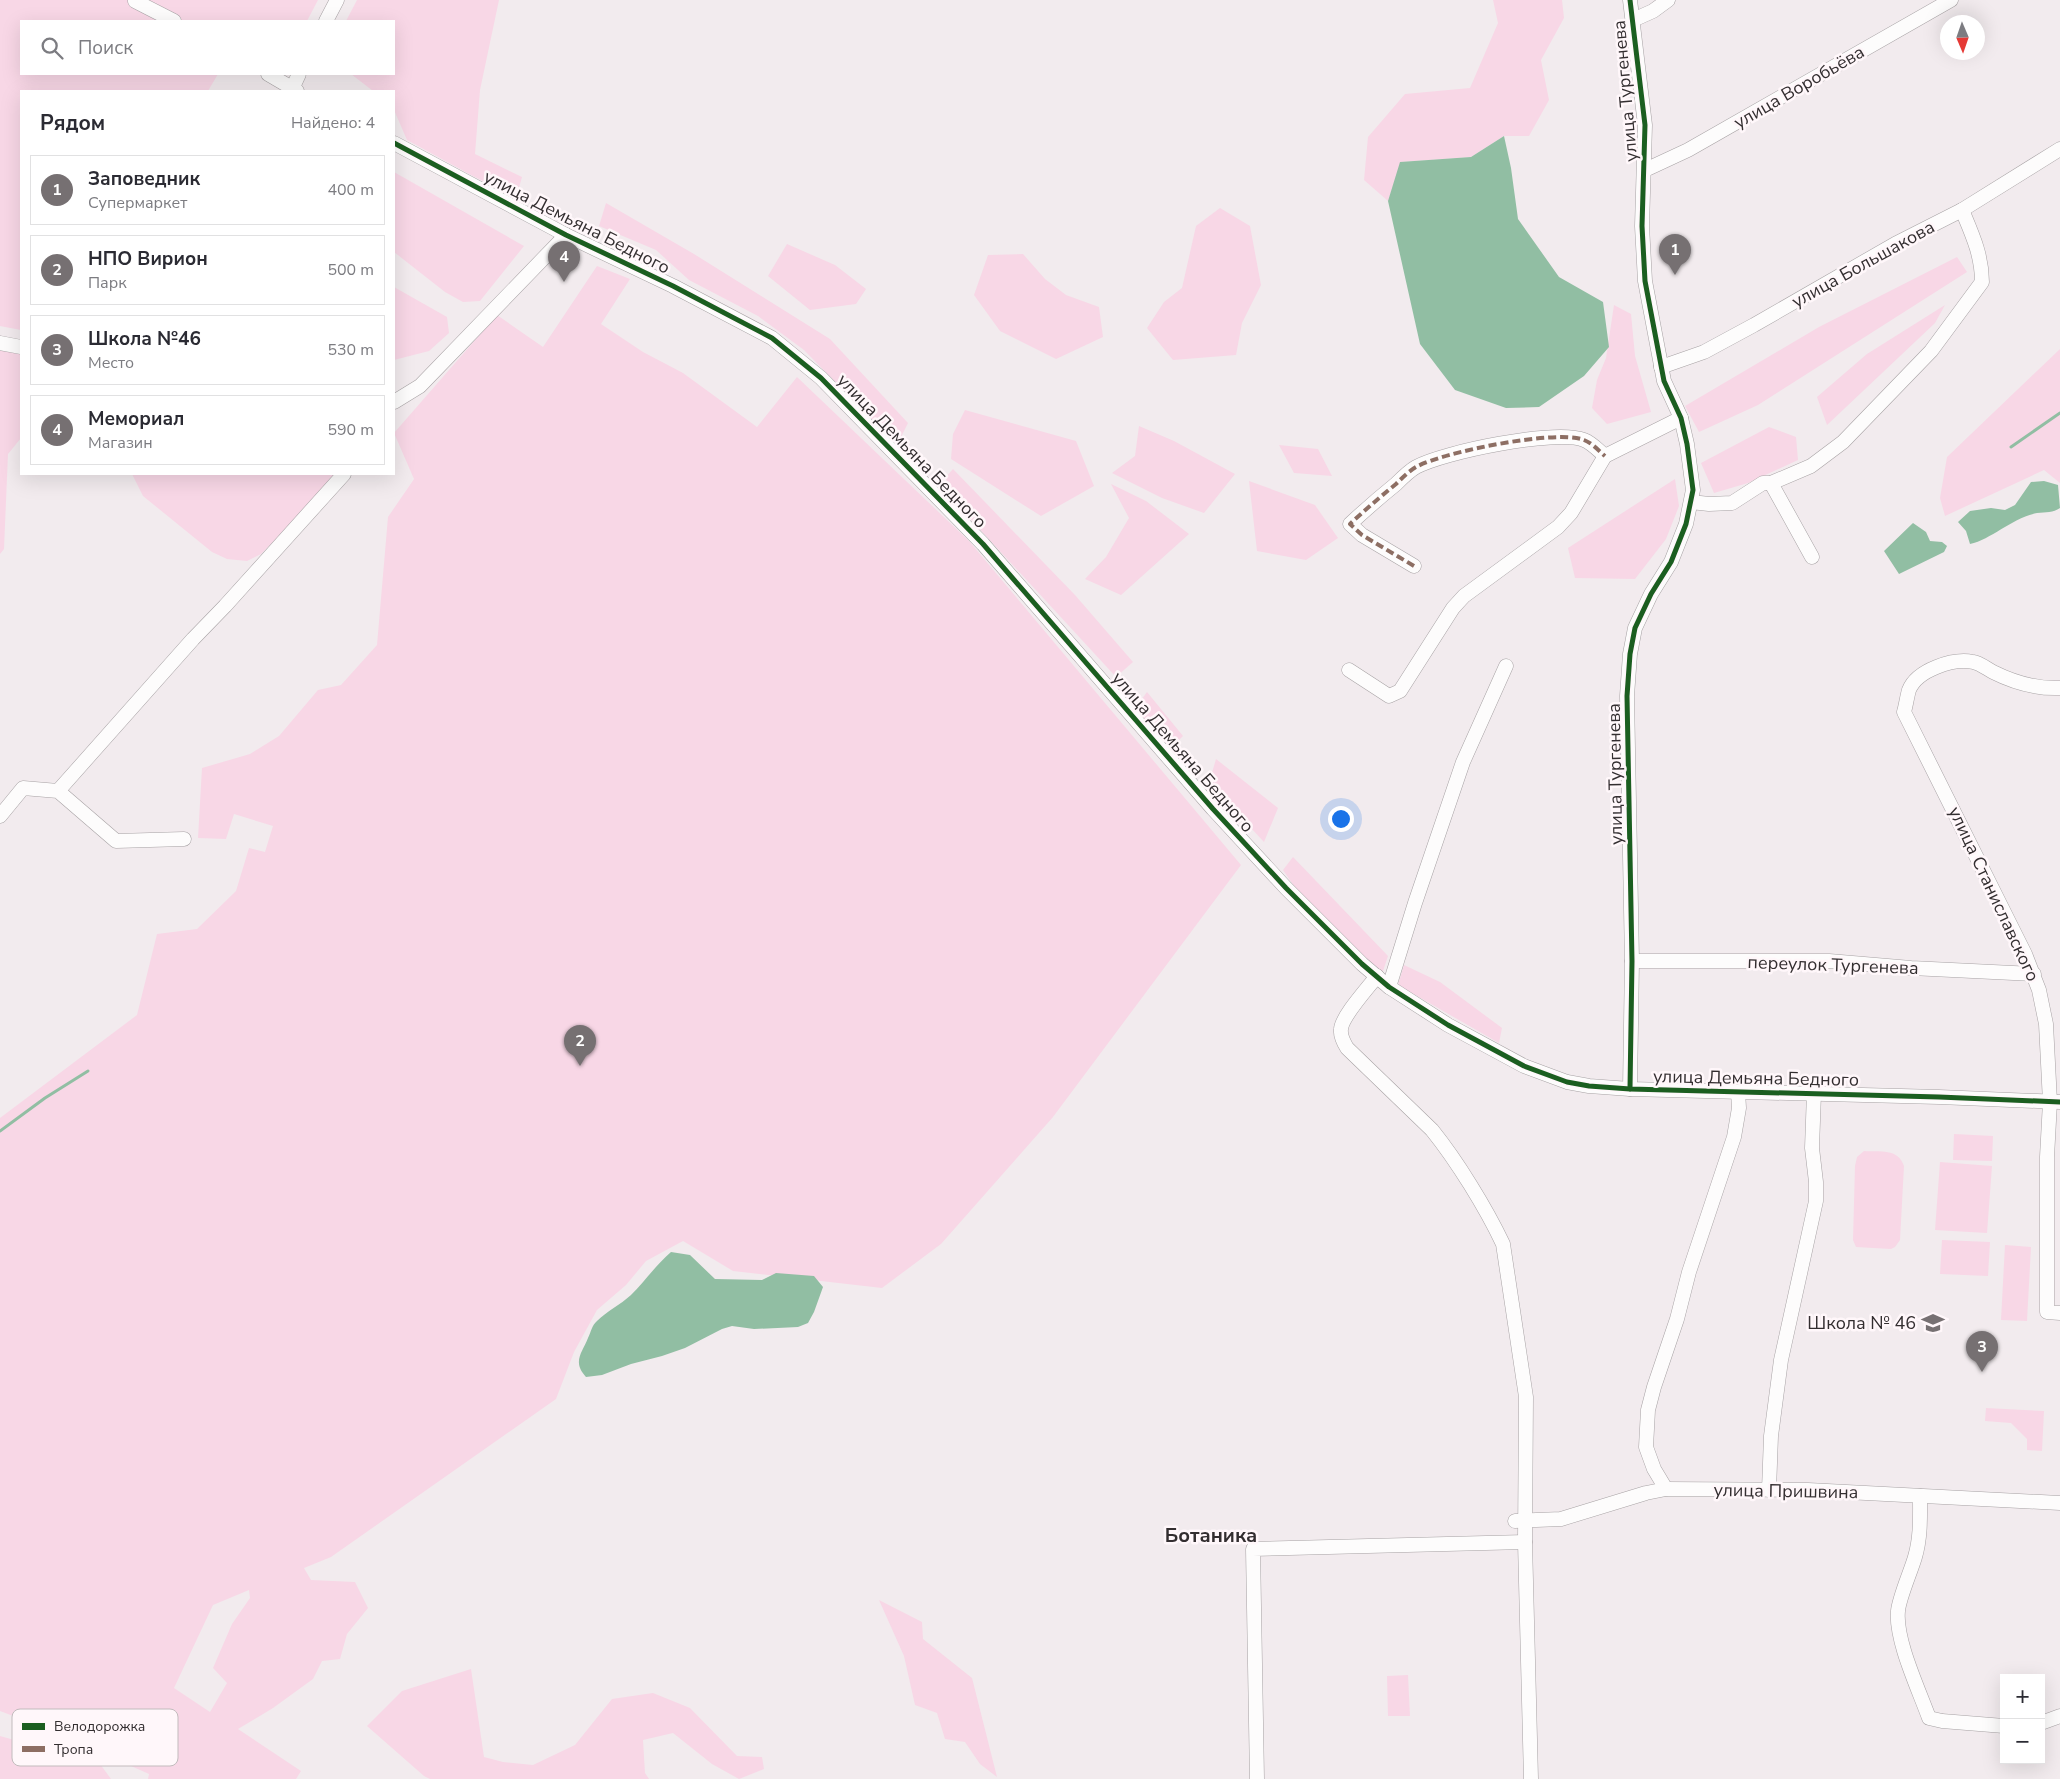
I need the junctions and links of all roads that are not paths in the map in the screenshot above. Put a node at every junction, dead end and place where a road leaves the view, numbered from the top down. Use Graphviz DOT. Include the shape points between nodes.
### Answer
graph roads {
  1 [pos="337,0"];
  2 [pos="1630,0"];
  3 [pos="1668,0"];
  4 [pos="1951,0"];
  5 [pos="135,1"];
  6 [pos="172,20"];
  7 [pos="327,20"];
  8 [pos="1633,20"];
  9 [pos="270,75"];
  10 [pos="300,75"];
  11 [pos="294,90"];
  12 [pos="395,144"];
  13 [pos="2060,149"];
  14 [pos="1645,170"];
  15 [pos="1962,210"];
  16 [pos="566,235"];
  17 [pos="0,343"];
  18 [pos="20,347"];
  19 [pos="1661,367"];
  20 [pos="395,401"];
  21 [pos="1681,418"];
  22 [pos="1605,456"];
  23 [pos="343,475"];
  24 [pos="1771,483"];
  25 [pos="1691,502"];
  26 [pos="1812,557"];
  27 [pos="1414,566"];
  28 [pos="1506,666"];
  29 [pos="1349,670"];
  30 [pos="2060,688"];
  31 [pos="58,791"];
  32 [pos="0,816"];
  33 [pos="184,840"];
  34 [pos="1632,961"];
  35 [pos="2034,974"];
  36 [pos="1377,976"];
  37 [pos="1389,987"];
  38 [pos="1630,1089"];
  39 [pos="1738,1092"];
  40 [pos="1814,1094"];
  41 [pos="2055,1102"];
  42 [pos="2060,1313"];
  43 [pos="1666,1489"];
  44 [pos="1769,1490"];
  45 [pos="1920,1496"];
  46 [pos="2060,1503"];
  47 [pos="1520,1521"];
  48 [pos="1525,1542"];
  49 [pos="2060,1716"];
  50 [pos="2045,1722"];
  51 [pos="2000,1726"];
  52 [pos="1257,1779"];
  53 [pos="1531,1779"];
  1 -- 7 [label="street"];
  2 -- 8 [label="street, улица Тургенева"];
  3 -- 8 [label="street"];
  4 -- 14 [label="street, улица Воробьёва" via="1688,150"];
  5 -- 6 [label="street"];
  8 -- 14 [label="street, улица Тургенева" via="1645,125"];
  9 -- 11 [label="street"];
  10 -- 11 [label="street"];
  12 -- 16 [label="street, улица Демьяна Бедного"];
  13 -- 15 [label="street, улица Большакова"];
  14 -- 19 [label="street, улица Тургенева" via="1642,226 1645,280"];
  15 -- 19 [label="street, улица Большакова" via="1895,244 1704,352"];
  15 -- 24 [label="street" via="1979,252 1982,282 1931,351 1843,442 1811,466"];
  16 -- 20 [label="street" via="420,386"];
  16 -- 36 [label="street, улица Демьяна Бедного" via="772,338 821,378 983,544 1170,762 1286,888"];
  17 -- 18 [label="street"];
  19 -- 21 [label="street, улица Тургенева"];
  21 -- 22 [label="street"];
  21 -- 25 [label="street, улица Тургенева" via="1693,490"];
  22 -- 27 [label="street" via="1583,439 1567,436 1436,458 1415,467 1350,524 1362,535"];
  22 -- 29 [label="street" via="1571,513 1558,527 1464,596 1453,608 1400,691 1389,696"];
  23 -- 31 [label="street"];
  24 -- 25 [label="street" via="1763,483 1732,503"];
  24 -- 26 [label="street"];
  25 -- 34 [label="street, улица Тургенева" via="1671,562 1635,628 1630,654 1627,696"];
  28 -- 37 [label="street" via="1463,762"];
  30 -- 35 [label="street, улица Станиславского" via="2018,683 1974,662 1959,661 1938,666 1924,674 1910,688 1904,712"];
  31 -- 32 [label="street" via="23,788"];
  31 -- 33 [label="street" via="116,841"];
  34 -- 35 [label="street, переулок Тургенева" via="1829,961"];
  34 -- 38 [label="street, улица Тургенева"];
  35 -- 41 [label="street, улица Станиславского" via="2046,1024"];
  36 -- 37 [label="street, улица Демьяна Бедного"];
  36 -- 47 [label="street" via="1345,1019 1341,1029 1343,1041 1432,1130 1495,1226 1503,1244 1526,1397"];
  37 -- 38 [label="street, улица Демьяна Бедного" via="1448,1025 1524,1066 1566,1082"];
  38 -- 39 [label="street, улица Демьяна Бедного"];
  39 -- 40 [label="street, улица Демьяна Бедного"];
  39 -- 43 [label="street" via="1734,1137 1648,1410 1646,1447"];
  40 -- 41 [label="street, улица Демьяна Бедного"];
  40 -- 44 [label="street" via="1812,1148 1816,1201 1781,1360 1771,1436"];
  41 -- 42 [label="street, улица Станиславского" via="2047,1157 2047,1312"];
  43 -- 44 [label="street, улица Пришвина"];
  43 -- 47 [label="street, улица Пришвина" via="1561,1519"];
  44 -- 45 [label="street, улица Пришвина"];
  45 -- 46 [label="street, улица Пришвина"];
  45 -- 51 [label="street" via="1916,1554 1898,1611 1904,1650 1928,1718"];
  47 -- 48 [label="street"];
  48 -- 52 [label="street" via="1253,1549"];
  48 -- 53 [label="street"];
  49 -- 50 [label="street"];
}
